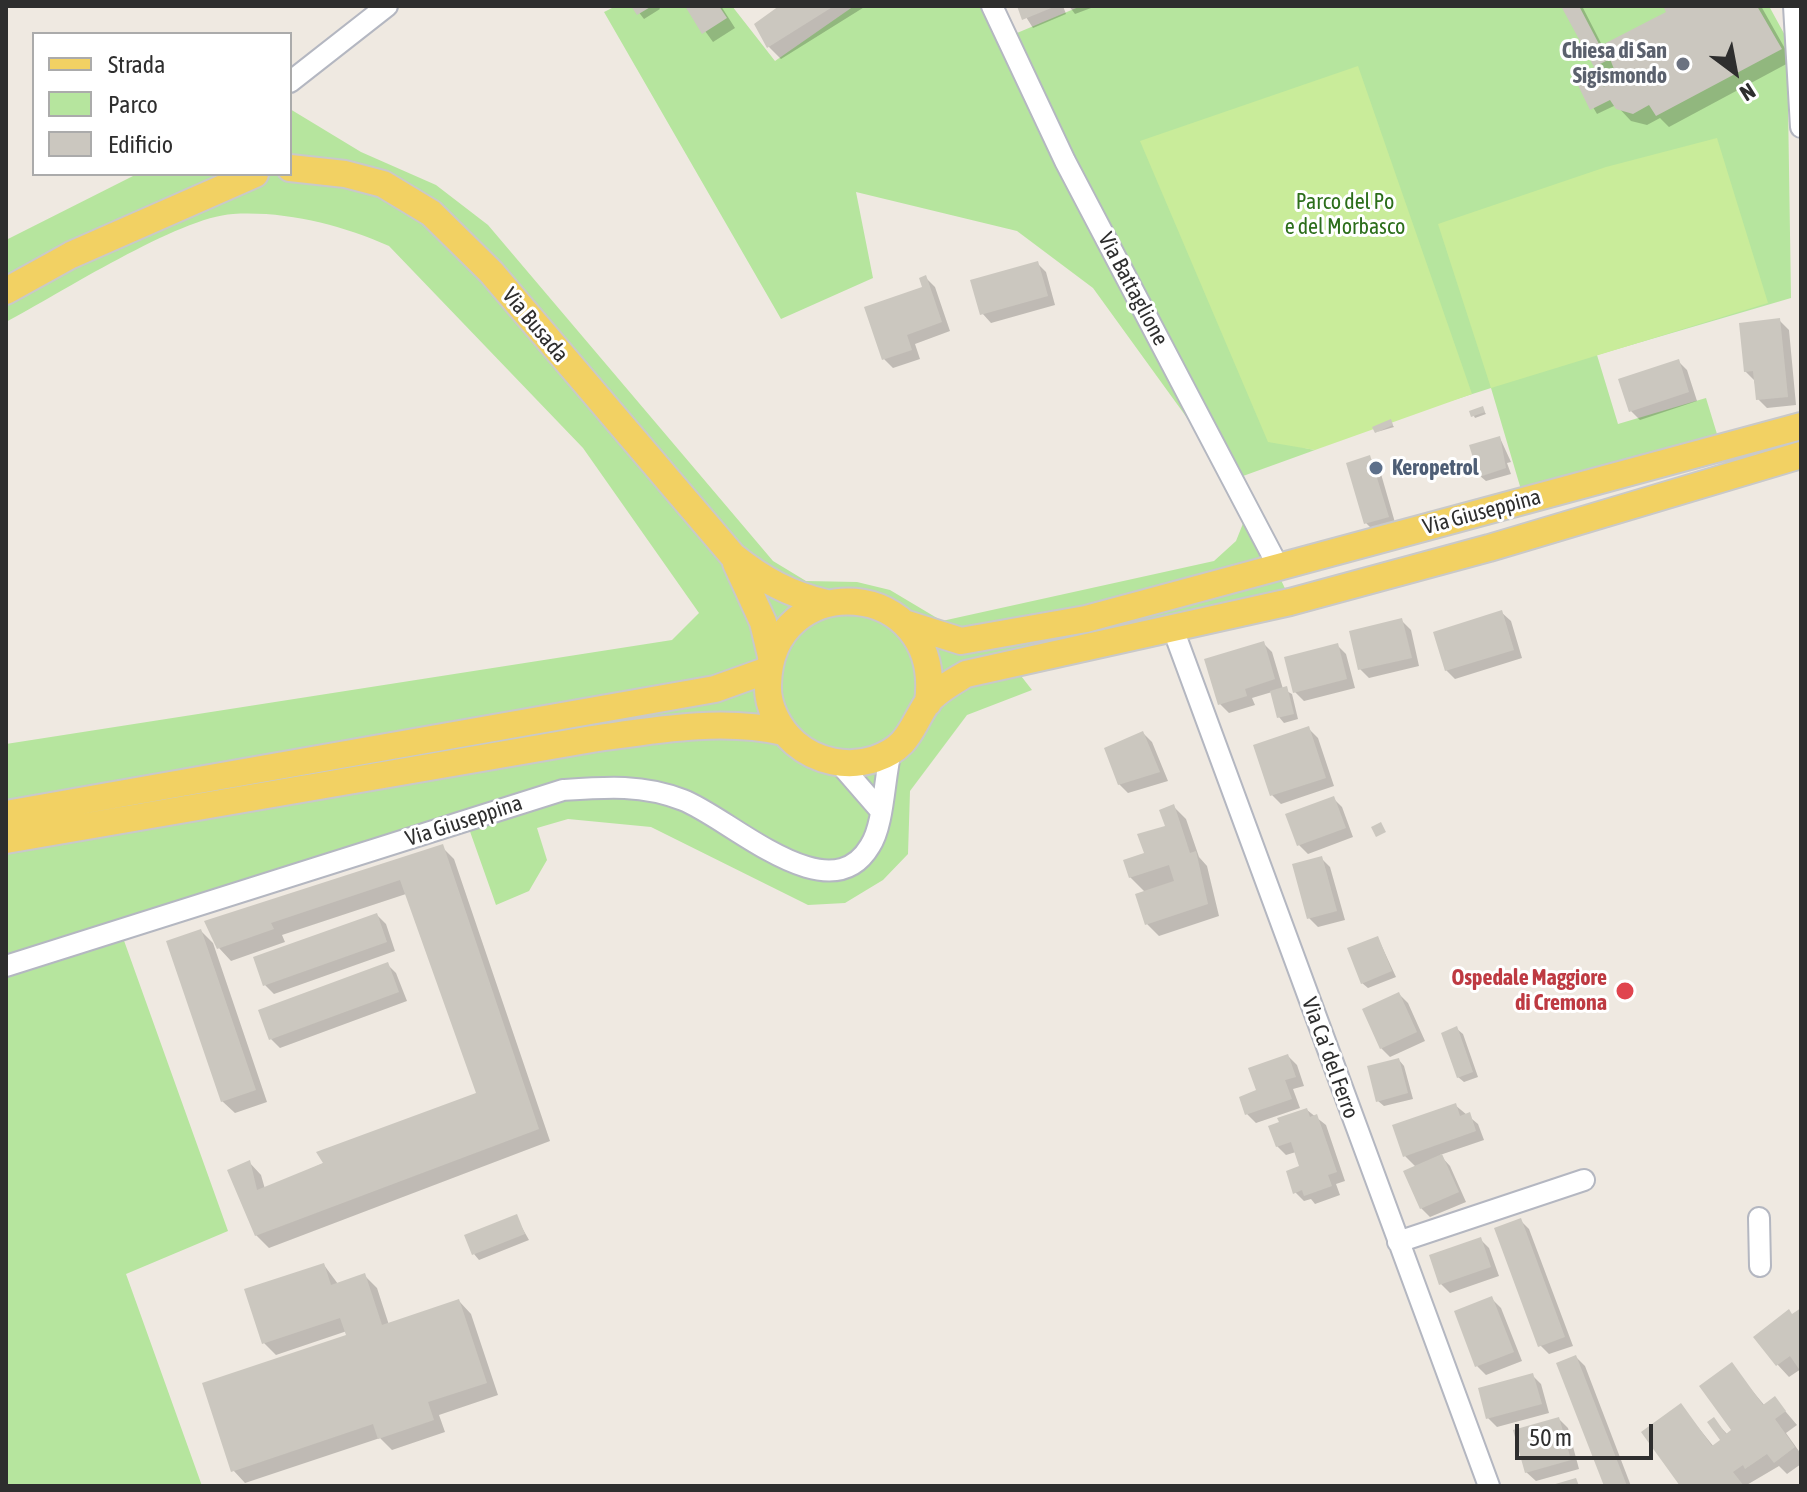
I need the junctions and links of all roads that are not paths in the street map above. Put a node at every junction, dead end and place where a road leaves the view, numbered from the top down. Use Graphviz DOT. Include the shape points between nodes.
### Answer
graph roads {
  1 [pos="387,6"];
  2 [pos="992,6"];
  3 [pos="1794,6"];
  4 [pos="292,80"];
  5 [pos="1801,127"];
  6 [pos="292,168"];
  7 [pos="250,176"];
  8 [pos="71,255"];
  9 [pos="6,274"];
  10 [pos="6,291"];
  11 [pos="1801,426"];
  12 [pos="1801,455"];
  13 [pos="733,556"];
  14 [pos="1279,568"];
  15 [pos="1162,600"];
  16 [pos="1290,602"];
  17 [pos="826,603"];
  18 [pos="907,624"];
  19 [pos="1173,629"];
  20 [pos="770,663"];
  21 [pos="928,703"];
  22 [pos="784,732"];
  23 [pos="891,751"];
  24 [pos="839,763"];
  25 [pos="879,809"];
  26 [pos="6,814"];
  27 [pos="6,840"];
  28 [pos="6,966"];
  29 [pos="1584,1180"];
  30 [pos="1759,1218"];
  31 [pos="1398,1242"];
  32 [pos="1760,1266"];
  33 [pos="1489,1486"];
  1 -- 4 [label="street"];
  2 -- 14 [label="street, Via Battaglione" via="1065,161"];
  3 -- 5 [label="street"];
  6 -- 13 [label="main road, Via Busada" via="383,184 431,213 491,272"];
  7 -- 8 [label="main road"];
  8 -- 9 [label="main road"];
  8 -- 10 [label="main road"];
  11 -- 14 [label="main road, Via Giuseppina"];
  12 -- 16 [label="main road, Via Giuseppina"];
  13 -- 17 [label="main road, Via Busada" via="765,581"];
  13 -- 20 [label="main road, Via Busada" via="763,622"];
  14 -- 15 [label="main road, Via Giuseppina"];
  14 -- 16 [label="main road"];
  15 -- 18 [label="main road, Via Giuseppina" via="961,641"];
  15 -- 19 [label="main road"];
  16 -- 19 [label="main road, Via Giuseppina"];
  17 -- 18 [label="main road" via="870,603"];
  17 -- 20 [label="main road" via="792,623"];
  18 -- 21 [label="main road" via="928,661"];
  19 -- 21 [label="main road, Via Giuseppina" via="981,669"];
  19 -- 31 [label="street, Via Ca' del Ferro"];
  20 -- 22 [label="main road" via="767,692"];
  20 -- 26 [label="main road" via="715,689"];
  21 -- 23 [label="main road" via="920,722"];
  22 -- 24 [label="main road" via="809,753"];
  22 -- 27 [label="main road" via="751,725 669,728"];
  23 -- 24 [label="main road" via="866,761"];
  23 -- 25 [label="street, Via Giuseppina"];
  24 -- 25 [label="street"];
  25 -- 28 [label="street, Via Giuseppina" via="871,846 859,859 829,872 799,866 686,800 652,789 563,790"];
  29 -- 31 [label="street"];
  30 -- 32 [label="street"];
  31 -- 33 [label="street, Via Ca' del Ferro"];
}
